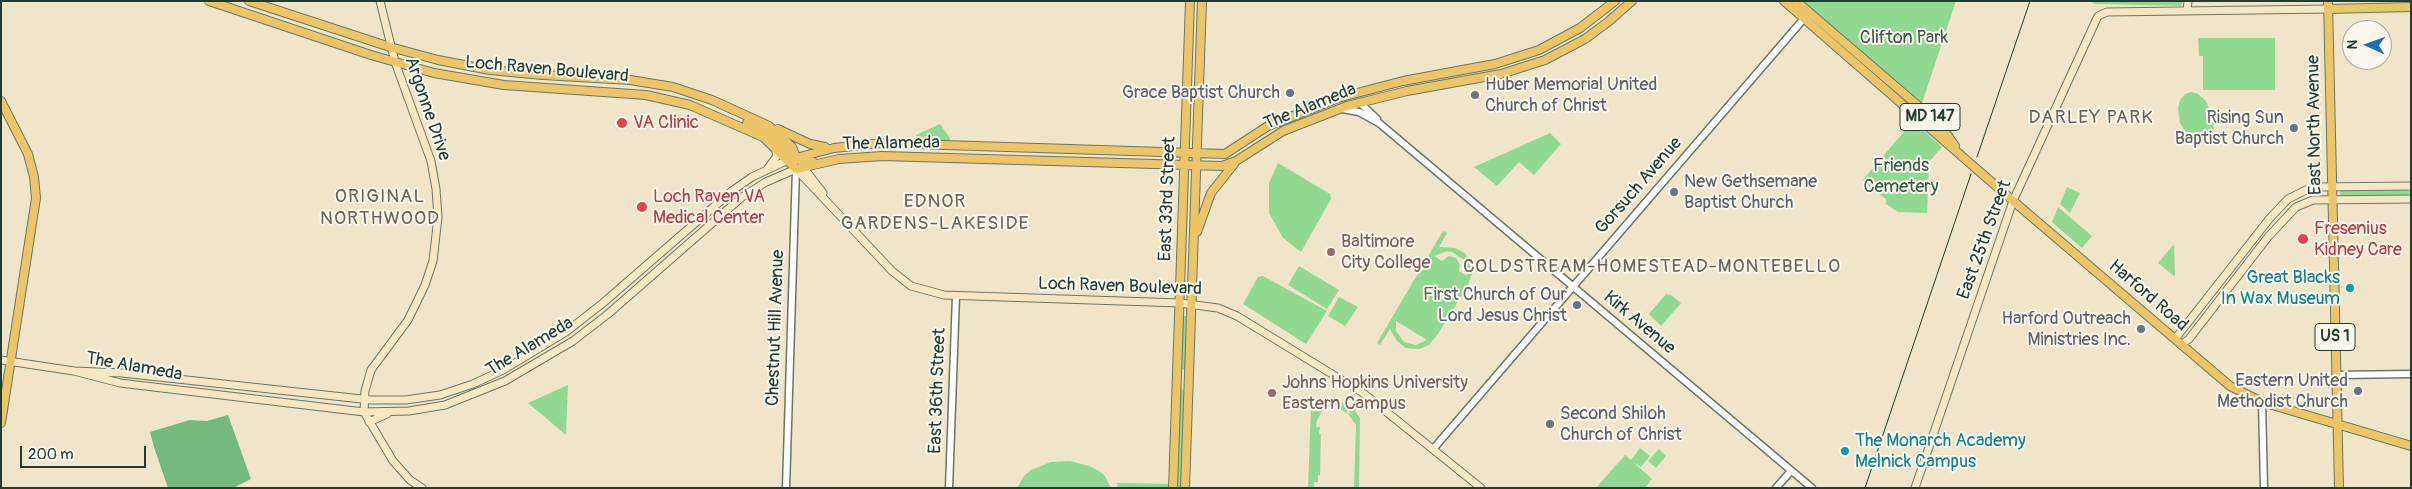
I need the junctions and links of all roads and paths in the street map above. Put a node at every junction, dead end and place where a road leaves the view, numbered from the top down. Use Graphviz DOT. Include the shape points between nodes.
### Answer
graph roads {
  1 [pos="209,1"];
  2 [pos="249,1"];
  3 [pos="380,1"];
  4 [pos="1190,1"];
  5 [pos="1202,1"];
  6 [pos="1615,1"];
  7 [pos="1632,1"];
  8 [pos="1784,1"];
  9 [pos="1796,1"];
  10 [pos="2188,1"];
  11 [pos="2328,5"];
  12 [pos="2411,8"];
  13 [pos="2187,10"];
  14 [pos="1806,15"];
  15 [pos="290,28"];
  16 [pos="334,29"];
  17 [pos="330,42"];
  18 [pos="390,47"];
  19 [pos="395,62"];
  20 [pos="1342,96"];
  21 [pos="1368,100"];
  22 [pos="1,101"];
  23 [pos="1360,103"];
  24 [pos="1332,111"];
  25 [pos="1372,113"];
  26 [pos="726,119"];
  27 [pos="762,122"];
  28 [pos="1379,123"];
  29 [pos="771,143"];
  30 [pos="834,148"];
  31 [pos="1185,153"];
  32 [pos="1197,154"];
  33 [pos="791,159"];
  34 [pos="830,161"];
  35 [pos="1236,161"];
  36 [pos="1185,166"];
  37 [pos="1196,166"];
  38 [pos="800,168"];
  39 [pos="766,170"];
  40 [pos="2411,186"];
  41 [pos="2331,187"];
  42 [pos="2411,199"];
  43 [pos="2332,200"];
  44 [pos="2013,201"];
  45 [pos="1194,251"];
  46 [pos="1573,286"];
  47 [pos="2217,286"];
  48 [pos="2226,293"];
  49 [pos="956,296"];
  50 [pos="1180,303"];
  51 [pos="1192,304"];
  52 [pos="2194,315"];
  53 [pos="2204,320"];
  54 [pos="2175,339"];
  55 [pos="2181,345"];
  56 [pos="1,360"];
  57 [pos="11,361"];
  58 [pos="74,372"];
  59 [pos="2411,374"];
  60 [pos="2336,375"];
  61 [pos="364,400"];
  62 [pos="2262,402"];
  63 [pos="352,410"];
  64 [pos="364,412"];
  65 [pos="394,412"];
  66 [pos="369,422"];
  67 [pos="1,423"];
  68 [pos="2337,424"];
  69 [pos="2411,446"];
  70 [pos="1434,448"];
  71 [pos="1791,471"];
  72 [pos="422,488"];
  73 [pos="786,488"];
  74 [pos="949,488"];
  75 [pos="1174,488"];
  76 [pos="1185,488"];
  77 [pos="1481,488"];
  78 [pos="1776,488"];
  79 [pos="1812,488"];
  80 [pos="1915,488"];
  81 [pos="2264,488"];
  82 [pos="2339,488"];
  1 -- 15 [label="main road, Loch Raven Boulevard"];
  2 -- 16 [label="main road, Loch Raven Boulevard"];
  3 -- 18 [label="main road, Argonne Drive"];
  4 -- 31 [label="main road, East 33rd Street"];
  5 -- 32 [label="main road, East 33rd Street"];
  6 -- 20 [label="main road, The Alameda" via="1580,28 1539,50 1495,64"];
  7 -- 21 [label="main road, The Alameda" via="1585,39 1545,60 1501,74"];
  8 -- 14 [label="main road, Harford Road / MD 147"];
  9 -- 14 [label="main road, Harford Road / MD 147"];
  10 -- 13 [label="main road"];
  11 -- 12 [label="main road"];
  11 -- 13 [label="main road"];
  11 -- 41 [label="main road, East North Avenue / US 1"];
  13 -- 44 [label="main road, East 25th Street" via="2104,12 2095,21"];
  14 -- 44 [label="main road, Harford Road / MD 147"];
  14 -- 46 [label="street, Gorsuch Avenue"];
  15 -- 16 [label="main road" via="299,26 325,34"];
  15 -- 17 [label="main road, Loch Raven Boulevard"];
  16 -- 17 [label="main road"];
  16 -- 18 [label="main road, Loch Raven Boulevard"];
  17 -- 19 [label="main road, Loch Raven Boulevard"];
  18 -- 19 [label="main road, Argonne Drive"];
  18 -- 27 [label="main road, Loch Raven Boulevard" via="490,70 658,84 712,100"];
  19 -- 26 [label="main road, Loch Raven Boulevard" via="490,84 646,95 690,105"];
  19 -- 61 [label="main road, Argonne Drive" via="431,161 437,198 437,229 432,262 421,296 404,327 374,365 367,380"];
  20 -- 23 [label="main road"];
  20 -- 32 [label="main road, The Alameda" via="1274,123 1230,153"];
  21 -- 23 [label="main road, The Alameda"];
  21 -- 25 [label="street, Kirk Avenue"];
  22 -- 57 [label="main road" via="28,154 36,191"];
  23 -- 24 [label="main road, The Alameda"];
  23 -- 25 [label="street, Kirk Avenue"];
  24 -- 28 [label="street, Kirk Avenue" via="1354,110"];
  24 -- 35 [label="main road, The Alameda" via="1273,136"];
  25 -- 28 [label="street, Kirk Avenue"];
  26 -- 29 [label="main road, Loch Raven Boulevard"];
  26 -- 33 [label="main road" via="763,131"];
  27 -- 30 [label="main road" via="810,144"];
  27 -- 33 [label="main road, Loch Raven Boulevard" via="792,147"];
  28 -- 46 [label="street, Kirk Avenue"];
  29 -- 33 [label="main road, Loch Raven Boulevard"];
  29 -- 39 [label="main road" via="777,156"];
  30 -- 31 [label="main road, The Alameda" via="891,143"];
  30 -- 33 [label="main road, The Alameda"];
  31 -- 32 [label="main road, The Alameda"];
  31 -- 36 [label="main road, East 33rd Street"];
  32 -- 37 [label="main road, East 33rd Street"];
  33 -- 34 [label="main road"];
  33 -- 38 [label="main road, Loch Raven Boulevard"];
  33 -- 39 [label="main road, The Alameda"];
  34 -- 36 [label="main road, The Alameda" via="902,156"];
  34 -- 38 [label="main road, The Alameda"];
  35 -- 37 [label="main road, The Alameda" via="1218,166"];
  35 -- 45 [label="main road" via="1211,193"];
  36 -- 37 [label="main road, The Alameda"];
  36 -- 50 [label="main road, East 33rd Street"];
  37 -- 45 [label="main road, East 33rd Street"];
  38 -- 49 [label="main road, Loch Raven Boulevard" via="905,282 929,293"];
  38 -- 65 [label="main road, The Alameda" via="766,182 742,197 596,323 535,365 454,402"];
  38 -- 73 [label="street, Chestnut Hill Avenue" via="793,264"];
  39 -- 61 [label="main road, The Alameda" via="732,191 586,317 530,355 481,380 448,392 406,400"];
  40 -- 41 [label="main road"];
  41 -- 43 [label="main road, East North Avenue / US 1"];
  41 -- 47 [label="main road" via="2306,190 2288,199"];
  42 -- 43 [label="main road"];
  43 -- 48 [label="main road" via="2314,200 2290,211"];
  43 -- 60 [label="main road, East North Avenue / US 1"];
  44 -- 54 [label="main road, Harford Road / MD 147"];
  44 -- 80 [label="main road, East 25th Street"];
  45 -- 51 [label="main road, East 33rd Street"];
  46 -- 70 [label="street, Gorsuch Avenue"];
  46 -- 71 [label="street, Kirk Avenue"];
  47 -- 48 [label="main road"];
  47 -- 52 [label="main road"];
  48 -- 53 [label="main road"];
  49 -- 50 [label="main road, Loch Raven Boulevard"];
  49 -- 74 [label="street, East 36th Street"];
  50 -- 51 [label="main road, Loch Raven Boulevard"];
  50 -- 75 [label="main road, East 33rd Street"];
  51 -- 70 [label="main road, Loch Raven Boulevard" via="1215,307 1237,316 1363,393"];
  51 -- 76 [label="main road, East 33rd Street"];
  52 -- 53 [label="main road"];
  52 -- 54 [label="main road"];
  52 -- 55 [label="main road"];
  53 -- 55 [label="main road"];
  54 -- 55 [label="main road, Harford Road / MD 147"];
  55 -- 62 [label="main road, Harford Road / MD 147" via="2230,386"];
  56 -- 57 [label="main road, The Alameda"];
  57 -- 58 [label="main road, The Alameda"];
  57 -- 67 [label="main road"];
  58 -- 61 [label="main road, The Alameda" via="122,373"];
  58 -- 63 [label="main road, The Alameda" via="137,386"];
  59 -- 60 [label="street"];
  60 -- 68 [label="main road, East North Avenue / US 1"];
  61 -- 63 [label="main road" via="355,404"];
  61 -- 64 [label="main road, Argonne Drive"];
  62 -- 68 [label="main road, Harford Road / MD 147"];
  62 -- 81 [label="street"];
  63 -- 64 [label="main road, The Alameda"];
  64 -- 65 [label="main road, The Alameda"];
  64 -- 66 [label="main road, Argonne Drive"];
  65 -- 66 [label="main road"];
  66 -- 72 [label="main road, Argonne Drive" via="393,461"];
  68 -- 69 [label="main road, Harford Road"];
  68 -- 82 [label="main road, East North Avenue / US 1"];
  70 -- 77 [label="main road, Loch Raven Boulevard"];
  71 -- 78 [label="street"];
  71 -- 79 [label="street, Kirk Avenue"];
}
